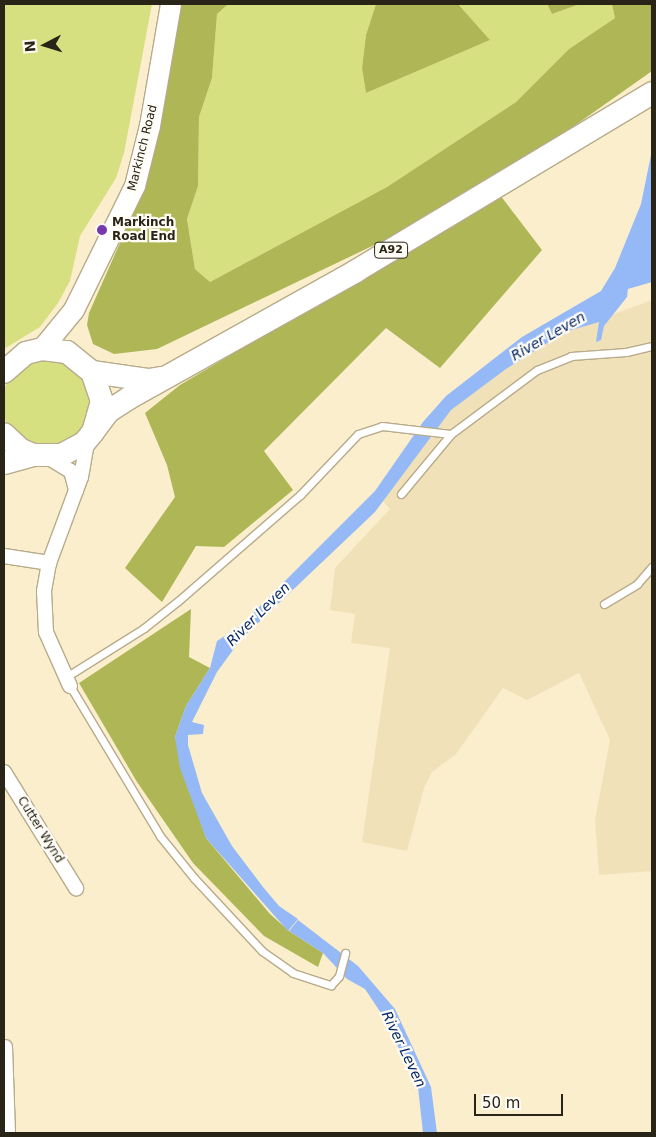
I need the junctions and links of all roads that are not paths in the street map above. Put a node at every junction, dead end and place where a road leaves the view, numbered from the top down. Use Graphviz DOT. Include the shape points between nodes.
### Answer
graph roads {
  1 [pos="172,4"];
  2 [pos="645,97"];
  3 [pos="74,310"];
  4 [pos="652,346"];
  5 [pos="42,349"];
  6 [pos="85,365"];
  7 [pos="4,372"];
  8 [pos="170,376"];
  9 [pos="447,433"];
  10 [pos="4,434"];
  11 [pos="91,435"];
  12 [pos="40,456"];
  13 [pos="4,463"];
  14 [pos="76,491"];
  15 [pos="401,494"];
  16 [pos="4,556"];
  17 [pos="49,564"];
  18 [pos="652,566"];
  19 [pos="604,604"];
  20 [pos="68,682"];
  21 [pos="4,772"];
  22 [pos="76,888"];
  23 [pos="345,953"];
  24 [pos="5,1047"];
  25 [pos="5,1108"];
  26 [pos="8,1133"];
  1 -- 3 [label="main road, Markinch Road" via="150,126 135,186"];
  2 -- 8 [label="highway, A92" via="356,271"];
  3 -- 5 [label="main road, Markinch Road"];
  3 -- 6 [label="main road, Markinch Road" via="70,337"];
  4 -- 9 [label="lane" via="555,361"];
  5 -- 6 [label="highway, A92" via="67,352"];
  5 -- 7 [label="highway, A92" via="26,353"];
  6 -- 8 [label="highway, A92" via="149,380"];
  6 -- 11 [label="highway" via="99,386 102,401"];
  8 -- 11 [label="highway, A92" via="109,411"];
  9 -- 15 [label="lane"];
  9 -- 20 [label="lane" via="370,427 358,434 300,495 178,601"];
  10 -- 12 [label="highway" via="16,447"];
  11 -- 12 [label="highway, A92" via="73,451"];
  11 -- 14 [label="street"];
  12 -- 13 [label="highway, A92"];
  12 -- 14 [label="street" via="72,471"];
  14 -- 17 [label="street"];
  16 -- 17 [label="street"];
  17 -- 20 [label="street" via="44,599 46,632"];
  18 -- 19 [label="lane" via="637,584"];
  20 -- 23 [label="lane" via="160,836 207,894 280,965 293,973 331,985 339,976"];
  21 -- 22 [label="street, Cutter Wynd"];
  24 -- 25 [label="street"];
  25 -- 26 [label="street"];
}
